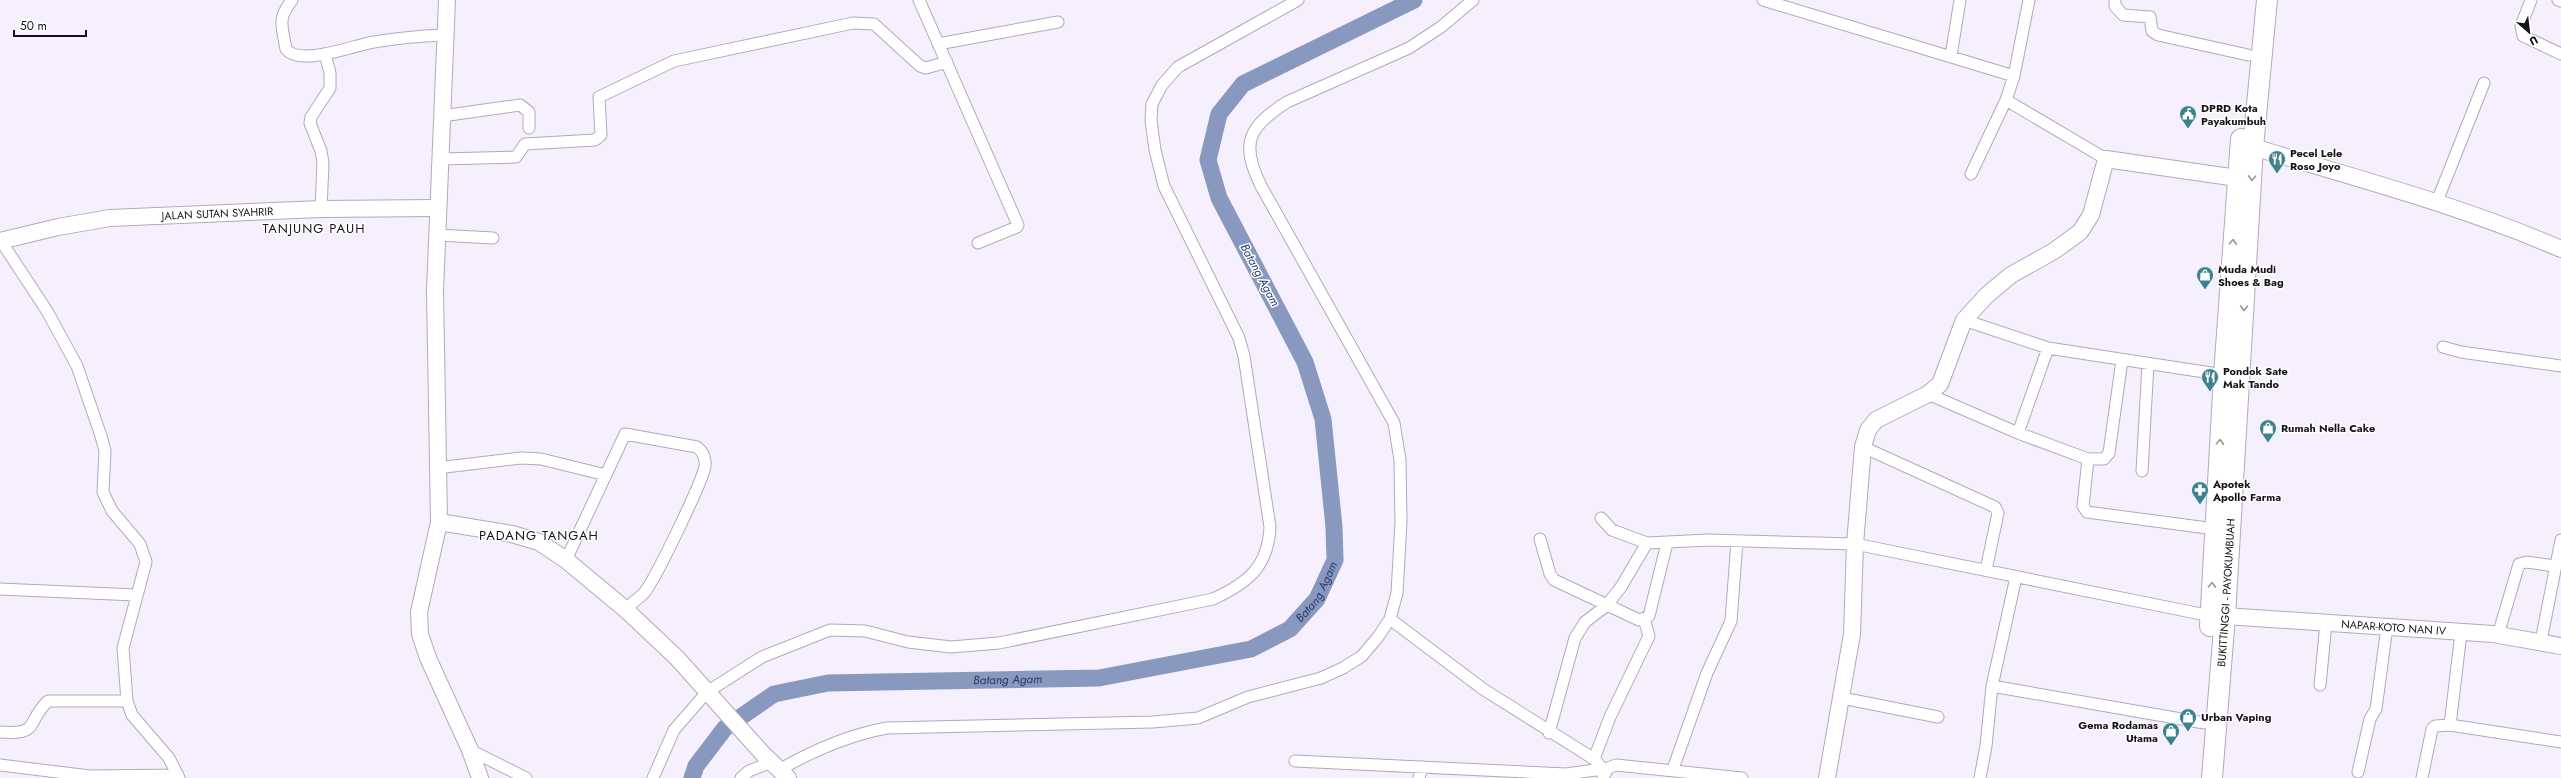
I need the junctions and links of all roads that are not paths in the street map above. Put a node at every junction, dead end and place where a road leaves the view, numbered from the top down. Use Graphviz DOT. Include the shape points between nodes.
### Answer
graph roads {
  1 [pos="292,0"];
  2 [pos="447,0"];
  3 [pos="919,0"];
  4 [pos="1298,0"];
  5 [pos="1473,0"];
  6 [pos="1763,0"];
  7 [pos="1960,0"];
  8 [pos="2029,0"];
  9 [pos="2115,0"];
  10 [pos="2253,0"];
  11 [pos="2267,0"];
  12 [pos="2531,0"];
  13 [pos="1058,22"];
  14 [pos="444,35"];
  15 [pos="938,44"];
  16 [pos="325,54"];
  17 [pos="2561,54"];
  18 [pos="2248,55"];
  19 [pos="1951,56"];
  20 [pos="947,62"];
  21 [pos="2014,76"];
  22 [pos="2484,83"];
  23 [pos="2006,100"];
  24 [pos="442,116"];
  25 [pos="529,128"];
  26 [pos="2253,147"];
  27 [pos="440,159"];
  28 [pos="2106,159"];
  29 [pos="1971,174"];
  30 [pos="2237,178"];
  31 [pos="2436,204"];
  32 [pos="437,208"];
  33 [pos="321,209"];
  34 [pos="437,235"];
  35 [pos="493,238"];
  36 [pos="0,241"];
  37 [pos="978,244"];
  38 [pos="2561,249"];
  39 [pos="1964,320"];
  40 [pos="2443,347"];
  41 [pos="2048,348"];
  42 [pos="2122,360"];
  43 [pos="2148,364"];
  44 [pos="2561,366"];
  45 [pos="2224,375"];
  46 [pos="1928,394"];
  47 [pos="2229,421"];
  48 [pos="2018,434"];
  49 [pos="1864,447"];
  50 [pos="2088,459"];
  51 [pos="2226,467"];
  52 [pos="437,468"];
  53 [pos="2142,471"];
  54 [pos="606,475"];
  55 [pos="1601,518"];
  56 [pos="439,522"];
  57 [pos="2215,530"];
  58 [pos="1540,539"];
  59 [pos="2561,540"];
  60 [pos="1737,541"];
  61 [pos="1647,543"];
  62 [pos="1667,543"];
  63 [pos="1855,544"];
  64 [pos="566,560"];
  65 [pos="2554,566"];
  66 [pos="1986,570"];
  67 [pos="2016,577"];
  68 [pos="0,589"];
  69 [pos="135,595"];
  70 [pos="1606,606"];
  71 [pos="625,609"];
  72 [pos="2218,616"];
  73 [pos="1390,619"];
  74 [pos="1644,619"];
  75 [pos="2326,623"];
  76 [pos="2387,627"];
  77 [pos="2461,633"];
  78 [pos="2498,635"];
  79 [pos="2541,642"];
  80 [pos="2561,646"];
  81 [pos="2320,685"];
  82 [pos="1992,686"];
  83 [pos="707,692"];
  84 [pos="1842,698"];
  85 [pos="127,701"];
  86 [pos="1938,717"];
  87 [pos="2204,723"];
  88 [pos="2450,725"];
  89 [pos="0,732"];
  90 [pos="1550,733"];
  91 [pos="2561,742"];
  92 [pos="470,750"];
  93 [pos="1594,759"];
  94 [pos="1295,761"];
  95 [pos="0,765"];
  96 [pos="776,766"];
  97 [pos="1422,767"];
  98 [pos="1673,769"];
  99 [pos="2358,772"];
  100 [pos="1603,775"];
  101 [pos="178,777"];
  102 [pos="480,778"];
  103 [pos="526,778"];
  104 [pos="653,778"];
  105 [pos="741,778"];
  106 [pos="1419,778"];
  107 [pos="1742,778"];
  108 [pos="1827,778"];
  109 [pos="1980,778"];
  110 [pos="2201,778"];
  111 [pos="2212,778"];
  112 [pos="2422,778"];
  1 -- 16 [label="street" via="281,16 286,49 295,55"];
  2 -- 14 [label="street"];
  3 -- 15 [label="street"];
  4 -- 83 [label="street" via="1178,67 1162,85 1152,104 1153,135 1164,186 1239,338 1244,356 1270,527 1269,546 1256,571 1236,589 1213,599 999,643 951,647 908,642 866,631 830,630 762,657"];
  5 -- 73 [label="street" via="1441,27 1409,48 1287,102 1255,127 1249,141 1249,157 1261,186 1394,423 1400,460 1401,522 1397,593"];
  6 -- 19 [label="street"];
  7 -- 19 [label="street"];
  8 -- 21 [label="street"];
  9 -- 18 [label="street" via="2115,6 2123,15 2150,17 2152,31 2158,35"];
  10 -- 18 [label="highway, BUKITTINGGI - PAYOKUMBUAH"];
  11 -- 26 [label="highway, BUKITTINGGI - PAYOKUMBUAH"];
  12 -- 17 [label="street" via="2521,26 2523,36"];
  13 -- 15 [label="street"];
  14 -- 16 [label="street" via="373,42"];
  14 -- 24 [label="street"];
  15 -- 20 [label="street"];
  16 -- 33 [label="street" via="330,73 330,88 311,117 310,123 323,163"];
  18 -- 30 [label="highway, BUKITTINGGI - PAYOKUMBUAH"];
  19 -- 21 [label="street"];
  20 -- 27 [label="street" via="926,68 920,66 874,24 853,23 666,64 599,97 601,135 595,140 525,144 516,157"];
  20 -- 37 [label="street" via="1018,226"];
  21 -- 23 [label="street"];
  22 -- 31 [label="street"];
  23 -- 28 [label="street"];
  23 -- 29 [label="street"];
  24 -- 25 [label="street" via="520,105 529,112"];
  24 -- 27 [label="street"];
  26 -- 31 [label="street"];
  26 -- 47 [label="highway, BUKITTINGGI - PAYOKUMBUAH, one-way"];
  27 -- 32 [label="street"];
  28 -- 30 [label="street"];
  28 -- 39 [label="street" via="2091,215 2080,232 2002,282 1978,303"];
  45 -- 30 [label="highway, BUKITTINGGI - PAYOKUMBUAH, one-way"];
  31 -- 38 [label="street" via="2529,235"];
  32 -- 33 [label="street, JALAN SUTAN SYAHRIR"];
  32 -- 34 [label="street"];
  33 -- 36 [label="street, JALAN SUTAN SYAHRIR" via="110,218"];
  34 -- 35 [label="street"];
  34 -- 52 [label="street"];
  36 -- 69 [label="street" via="47,311 84,383 105,451 103,492 112,511 140,544 146,562"];
  39 -- 41 [label="street"];
  39 -- 46 [label="street" via="1940,384"];
  40 -- 44 [label="street" via="2461,352"];
  41 -- 42 [label="street"];
  41 -- 48 [label="street"];
  42 -- 43 [label="street"];
  42 -- 50 [label="street" via="2109,453 2104,459"];
  43 -- 45 [label="street"];
  43 -- 53 [label="street"];
  45 -- 47 [label="highway, BUKITTINGGI - PAYOKUMBUAH"];
  46 -- 48 [label="street"];
  46 -- 49 [label="street" via="1876,420 1868,430"];
  47 -- 51 [label="highway, BUKITTINGGI - PAYOKUMBUAH"];
  48 -- 50 [label="street"];
  49 -- 63 [label="street"];
  49 -- 66 [label="street" via="1996,507 1998,513"];
  50 -- 57 [label="street" via="2084,511"];
  51 -- 57 [label="highway, BUKITTINGGI - PAYOKUMBUAH"];
  51 -- 72 [label="highway, BUKITTINGGI - PAYOKUMBUAH"];
  52 -- 54 [label="street" via="521,458 541,459"];
  52 -- 56 [label="street"];
  54 -- 64 [label="street"];
  54 -- 71 [label="street" via="625,434 690,445 697,447 704,455 703,471 652,580 644,593"];
  55 -- 61 [label="street" via="1612,530"];
  56 -- 64 [label="street" via="512,534 539,542"];
  56 -- 92 [label="street" via="419,612 420,634 428,658"];
  72 -- 57 [label="highway, BUKITTINGGI - PAYOKUMBUAH, one-way"];
  58 -- 70 [label="street" via="1554,580"];
  59 -- 65 [label="street"];
  60 -- 62 [label="street"];
  60 -- 63 [label="street"];
  60 -- 98 [label="street" via="1731,621 1707,673"];
  61 -- 62 [label="street"];
  61 -- 70 [label="street" via="1621,587"];
  62 -- 74 [label="street" via="1648,616"];
  63 -- 66 [label="street"];
  63 -- 84 [label="street" via="1852,634"];
  64 -- 71 [label="street"];
  65 -- 78 [label="street" via="2527,562 2519,564"];
  65 -- 79 [label="street"];
  66 -- 67 [label="street"];
  67 -- 72 [label="street"];
  67 -- 82 [label="street"];
  68 -- 69 [label="street"];
  69 -- 85 [label="street" via="123,648"];
  70 -- 74 [label="street" via="1639,620"];
  70 -- 90 [label="street" via="1585,622 1575,638"];
  71 -- 83 [label="street" via="677,658"];
  72 -- 75 [label="street, NAPAR-KOTO NAN IV"];
  72 -- 87 [label="highway, BUKITTINGGI - PAYOKUMBUAH"];
  72 -- 111 [label="highway, BUKITTINGGI - PAYOKUMBUAH"];
  73 -- 90 [label="street" via="1472,682"];
  73 -- 96 [label="street" via="1362,656 1344,668 1321,678 1248,697 1198,718 1153,722 888,728 859,733"];
  74 -- 93 [label="street" via="1649,636 1610,717"];
  75 -- 76 [label="street, NAPAR-KOTO NAN IV"];
  75 -- 81 [label="street"];
  76 -- 77 [label="street, NAPAR-KOTO NAN IV"];
  76 -- 99 [label="street" via="2376,709 2370,719"];
  77 -- 78 [label="street, NAPAR-KOTO NAN IV"];
  77 -- 88 [label="street"];
  78 -- 79 [label="street, NAPAR-KOTO NAN IV"];
  79 -- 80 [label="street, NAPAR-KOTO NAN IV"];
  82 -- 87 [label="street"];
  82 -- 109 [label="street"];
  83 -- 96 [label="street"];
  83 -- 104 [label="street" via="674,730"];
  84 -- 86 [label="street"];
  84 -- 108 [label="street"];
  85 -- 89 [label="street" via="48,701 31,728 25,732"];
  85 -- 101 [label="street" via="132,715 169,758"];
  87 -- 110 [label="highway, BUKITTINGGI - PAYOKUMBUAH"];
  88 -- 91 [label="street"];
  88 -- 112 [label="street" via="2435,726 2432,729"];
  90 -- 93 [label="street"];
  92 -- 102 [label="street"];
  92 -- 103 [label="street"];
  93 -- 100 [label="street"];
  94 -- 97 [label="street"];
  95 -- 101 [label="street" via="90,776"];
  96 -- 105 [label="street" via="749,771"];
  97 -- 100 [label="street"];
  97 -- 106 [label="street"];
  98 -- 100 [label="street" via="1616,765 1608,768"];
  98 -- 107 [label="street"];
}
